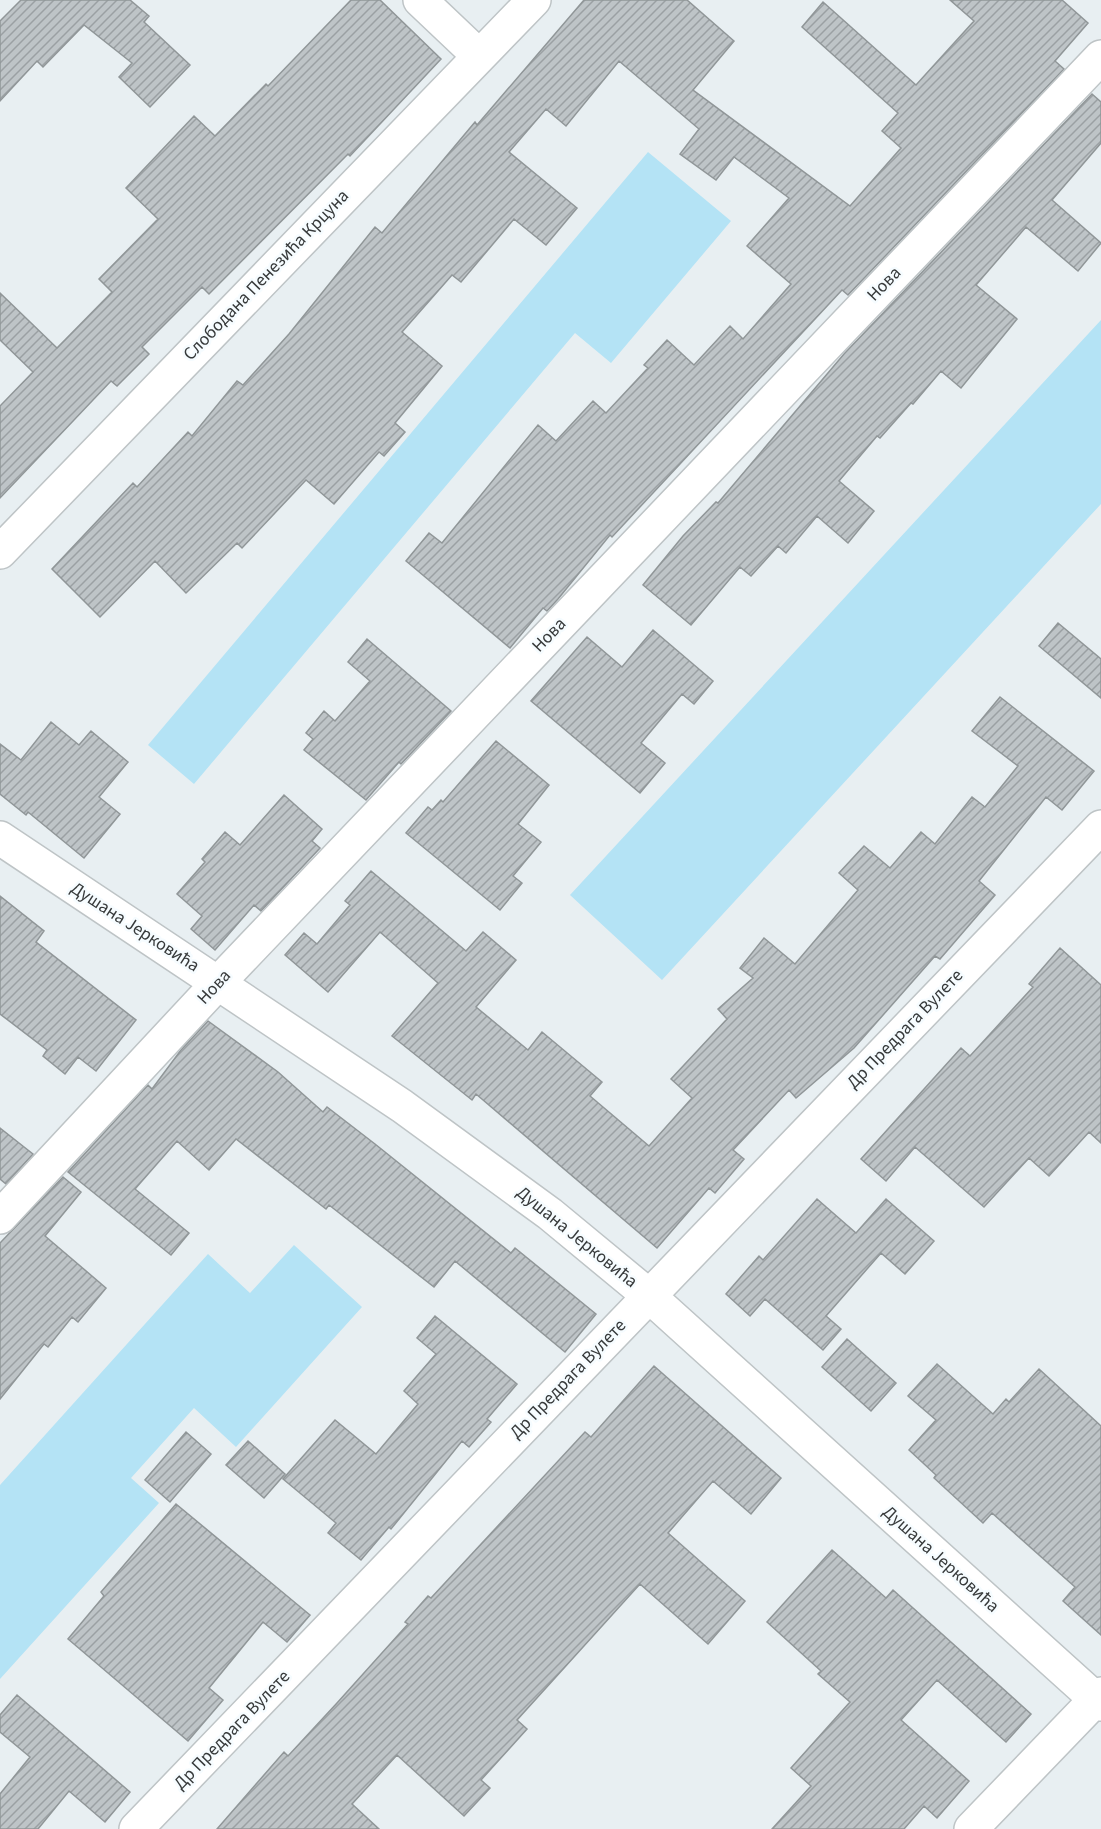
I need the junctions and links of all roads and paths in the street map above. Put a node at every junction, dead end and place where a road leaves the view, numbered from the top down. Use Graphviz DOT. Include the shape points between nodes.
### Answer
graph roads {
  1 [pos="420,0"];
  2 [pos="534,0"];
  3 [pos="478,55"];
  4 [pos="1101,57"];
  5 [pos="0,552"];
  6 [pos="1101,826"];
  7 [pos="0,838"];
  8 [pos="218,982"];
  9 [pos="0,1217"];
  10 [pos="648,1295"];
  11 [pos="1099,1699"];
  12 [pos="136,1829"];
  13 [pos="971,1829"];
  1 -- 3 [label="street"];
  2 -- 3 [label="street, Слободана Пенезића Крцуна"];
  3 -- 5 [label="street, Слободана Пенезића Крцуна"];
  4 -- 8 [label="street, Нова"];
  6 -- 10 [label="street, Др Предрага Вулете"];
  7 -- 8 [label="street, Душана Јерковића"];
  8 -- 9 [label="street, Нова"];
  8 -- 10 [label="street, Душана Јерковића" via="486,1166"];
  10 -- 11 [label="street, Душана Јерковића"];
  10 -- 12 [label="street, Др Предрага Вулете"];
  11 -- 13 [label="street"];
}
